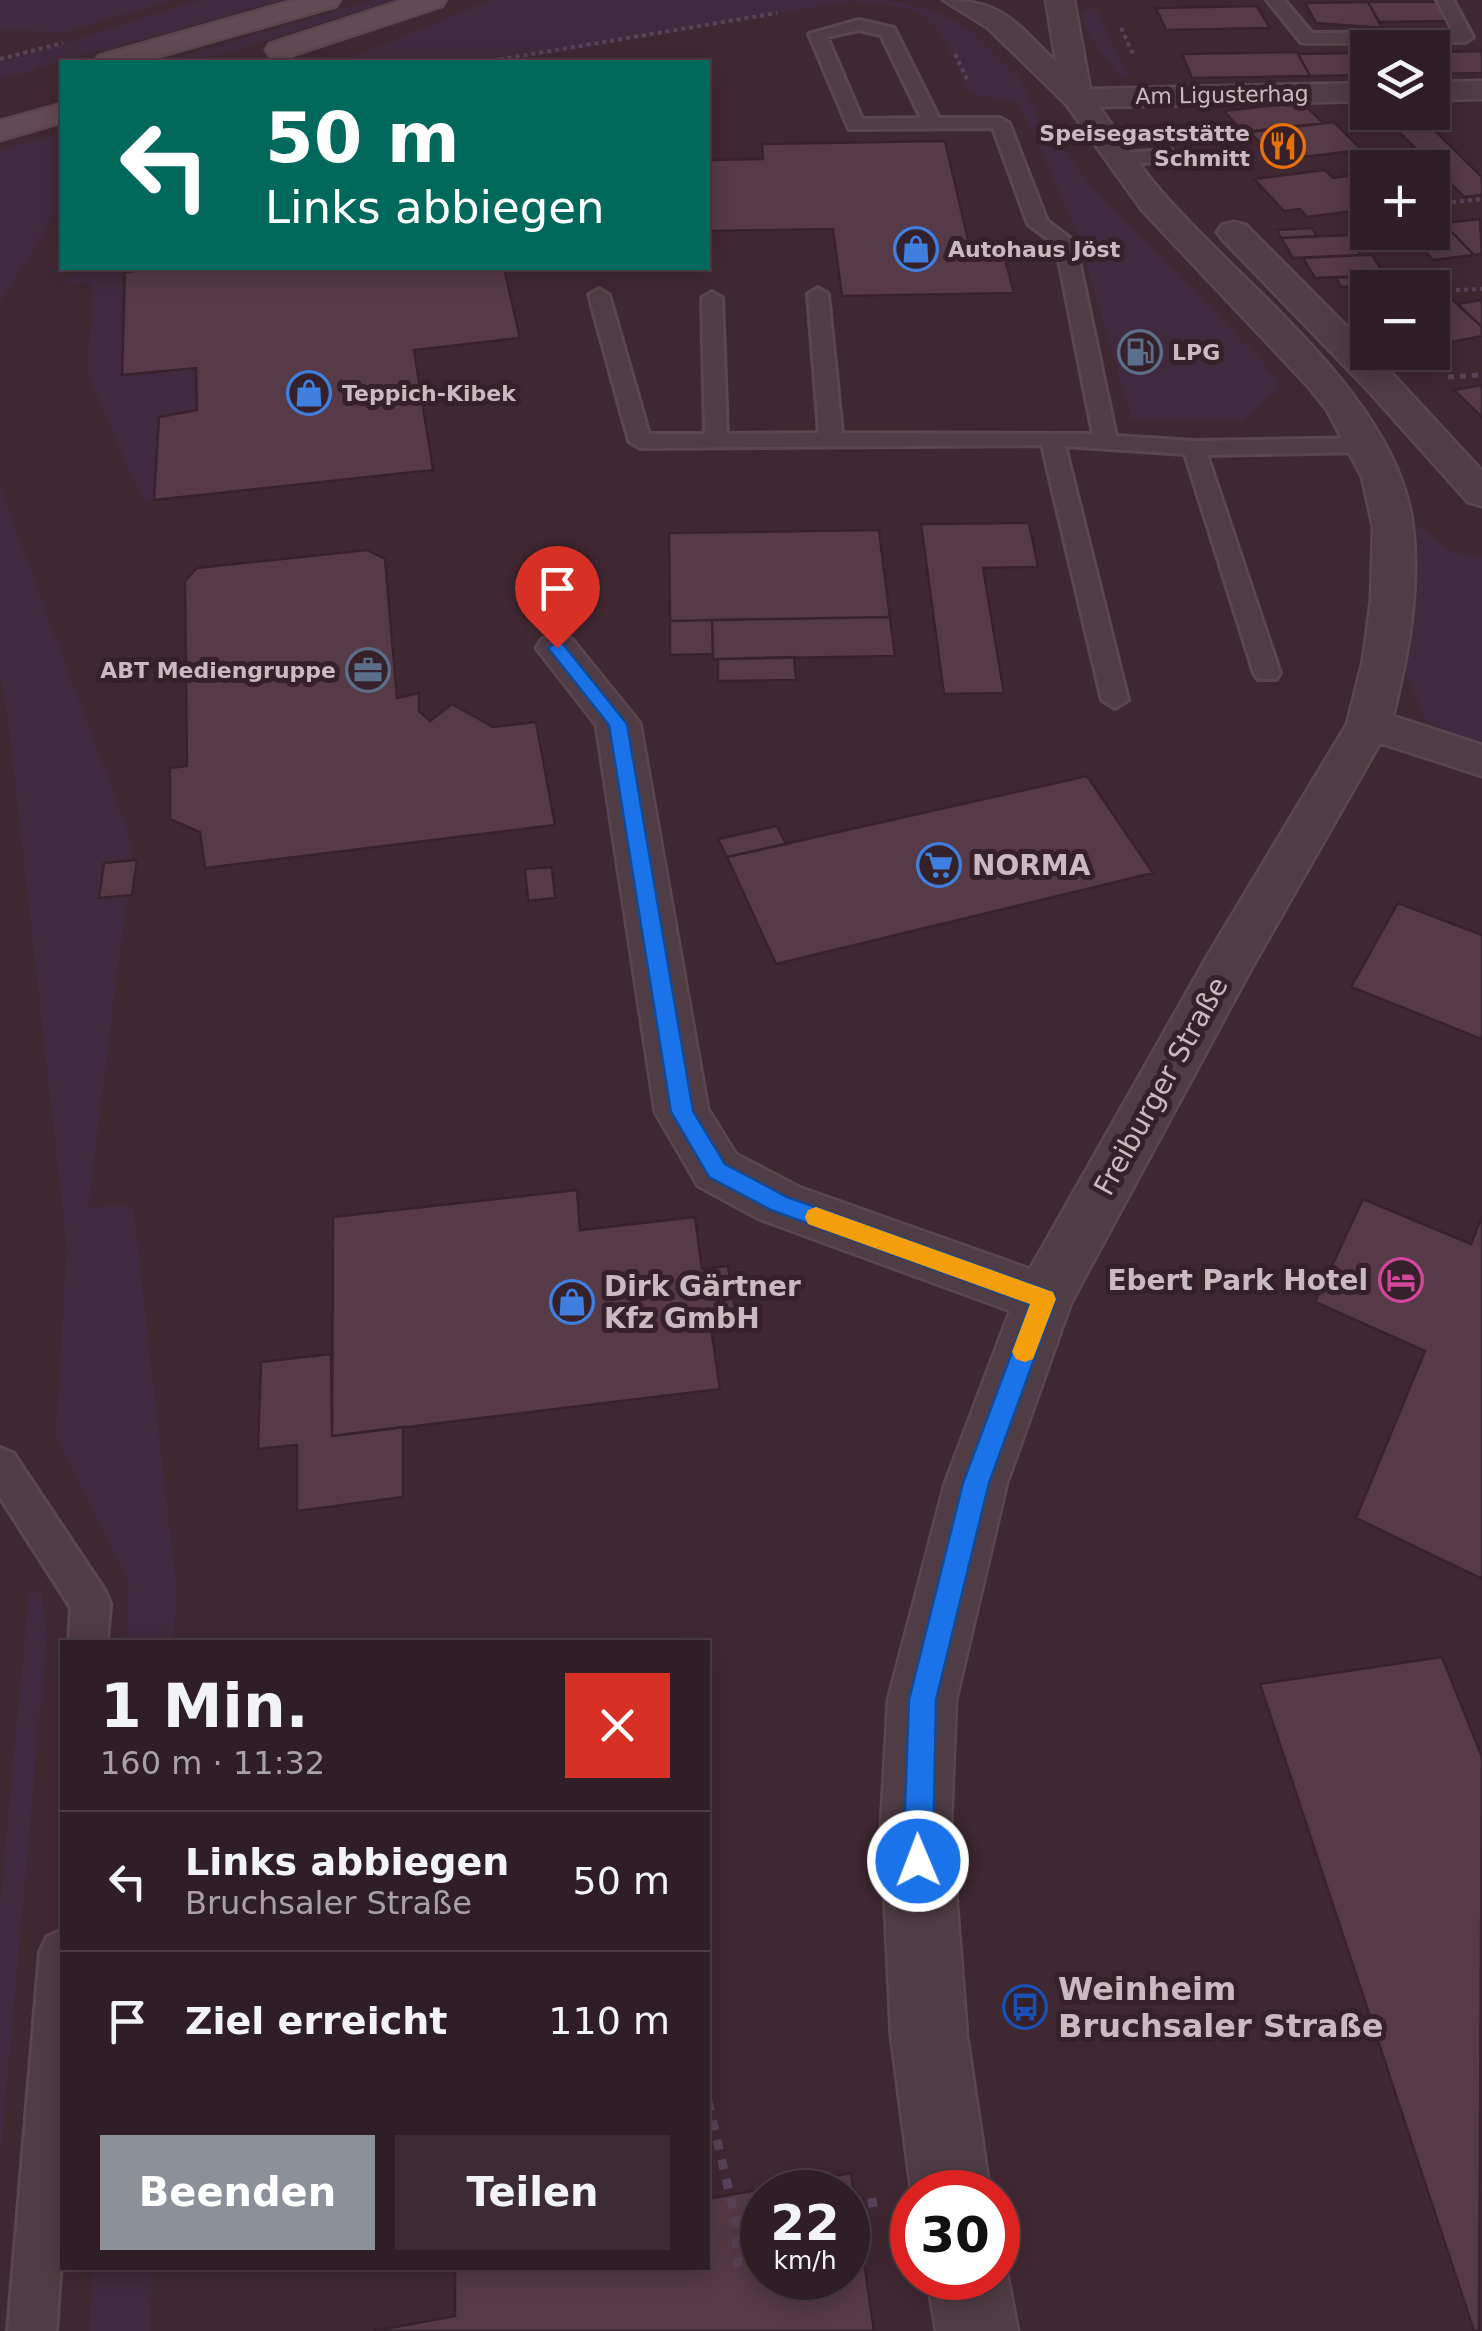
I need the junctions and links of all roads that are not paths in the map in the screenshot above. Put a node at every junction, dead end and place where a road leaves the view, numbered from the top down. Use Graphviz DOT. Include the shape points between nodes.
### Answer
graph roads {
  1 [pos="326,0"];
  2 [pos="432,0"];
  3 [pos="956,0"];
  4 [pos="1060,0"];
  5 [pos="1275,0"];
  6 [pos="1445,0"];
  7 [pos="995,11"];
  8 [pos="254,58"];
  9 [pos="116,60"];
  10 [pos="1482,90"];
  11 [pos="1450,91"];
  12 [pos="1350,92"];
  13 [pos="1077,98"];
  14 [pos="60,114"];
  15 [pos="933,123"];
  16 [pos="0,131"];
  17 [pos="1171,156"];
  18 [pos="1120,159"];
  19 [pos="1234,232"];
  20 [pos="818,294"];
  21 [pos="599,295"];
  22 [pos="712,298"];
  23 [pos="1052,438"];
  24 [pos="716,440"];
  25 [pos="831,440"];
  26 [pos="1106,442"];
  27 [pos="1365,445"];
  28 [pos="1194,448"];
  29 [pos="1482,494"];
  30 [pos="557,648"];
  31 [pos="1267,673"];
  32 [pos="1115,700"];
  33 [pos="1369,724"];
  34 [pos="1482,761"];
  35 [pos="1044,1299"];
  36 [pos="0,1465"];
  37 [pos="88,1640"];
  38 [pos="60,1977"];
  39 [pos="947,2170"];
  40 [pos="971,2300"];
  41 [pos="32,2331"];
  42 [pos="977,2331"];
  1 -- 9 [label="main road"];
  2 -- 8 [label="main road"];
  3 -- 7 [label="street, Freiburger Straße"];
  4 -- 13 [label="street, Freiburger Straße"];
  5 -- 6 [label="lane" via="1307,38 1465,37"];
  7 -- 13 [label="street, Freiburger Straße"];
  10 -- 11 [label="street"];
  12 -- 13 [label="street, Am Ligusterhag"];
  13 -- 18 [label="street, Freiburger Straße"];
  14 -- 16 [label="main road"];
  15 -- 15 [label="lane" via="888,32 859,26 817,34 855,125"];
  15 -- 26 [label="lane" via="1000,123 1038,224 1065,242"];
  17 -- 18 [label="lane"];
  18 -- 27 [label="street, Freiburger Straße" via="1152,204 1320,376"];
  19 -- 29 [label="street"];
  20 -- 25 [label="lane"];
  21 -- 24 [label="lane" via="640,441"];
  22 -- 24 [label="lane"];
  23 -- 25 [label="lane"];
  23 -- 26 [label="lane"];
  23 -- 32 [label="lane"];
  24 -- 25 [label="lane"];
  26 -- 28 [label="lane"];
  27 -- 28 [label="lane"];
  27 -- 33 [label="street, Freiburger Straße" via="1393,527 1392,600"];
  28 -- 31 [label="lane"];
  30 -- 35 [label="street" via="618,724 682,1112 717,1170 779,1203"];
  33 -- 34 [label="street"];
  33 -- 35 [label="street, Freiburger Straße"];
  35 -- 39 [label="street, Freiburger Straße" via="976,1483 922,1700 916,1826 928,2036"];
  36 -- 37 [label="lane" via="91,1604"];
  38 -- 41 [label="lane"];
  40 -- 42 [label="street"];
}
